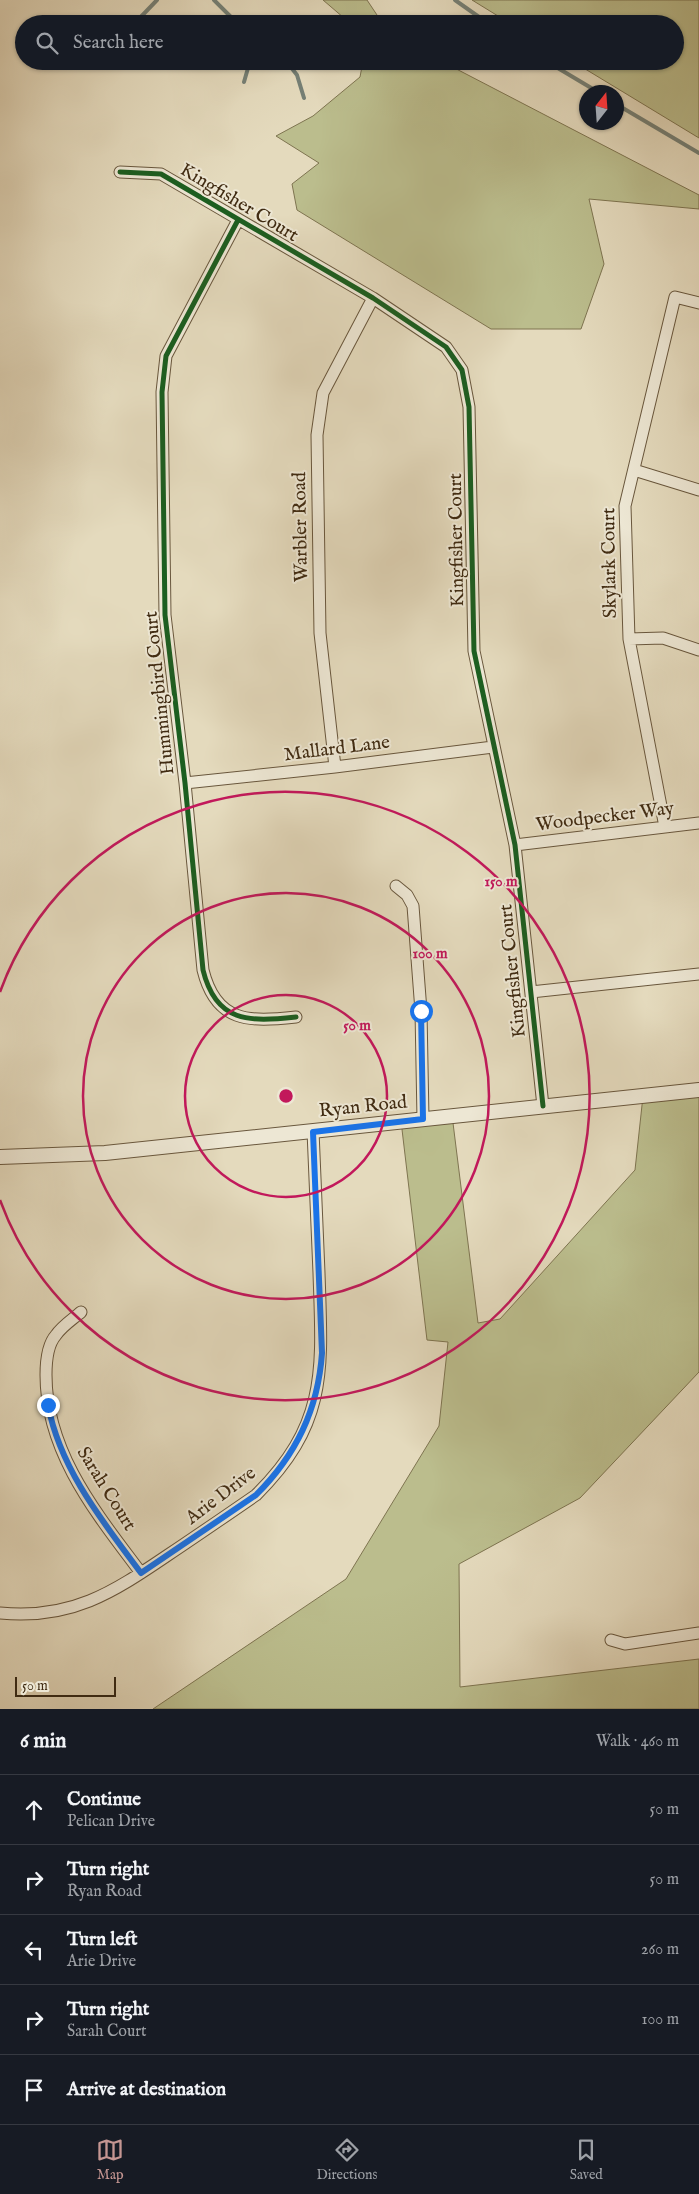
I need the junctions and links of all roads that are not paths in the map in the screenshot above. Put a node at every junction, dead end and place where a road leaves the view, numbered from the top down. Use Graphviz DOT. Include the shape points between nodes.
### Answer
graph roads {
  1 [pos="120,172"];
  2 [pos="238,220"];
  3 [pos="373,298"];
  4 [pos="699,302"];
  5 [pos="634,470"];
  6 [pos="699,490"];
  7 [pos="629,639"];
  8 [pos="699,650"];
  9 [pos="493,747"];
  10 [pos="335,767"];
  11 [pos="185,783"];
  12 [pos="699,823"];
  13 [pos="665,827"];
  14 [pos="515,845"];
  15 [pos="396,886"];
  16 [pos="699,974"];
  17 [pos="531,992"];
  18 [pos="296,1017"];
  19 [pos="699,1090"];
  20 [pos="543,1106"];
  21 [pos="423,1119"];
  22 [pos="313,1132"];
  23 [pos="0,1157"];
  24 [pos="81,1312"];
  25 [pos="141,1573"];
  26 [pos="0,1613"];
  27 [pos="699,1633"];
  28 [pos="611,1640"];
  1 -- 2 [label="street, Kingfisher Court" via="161,174"];
  2 -- 3 [label="street, Kingfisher Court"];
  2 -- 11 [label="street, Hummingbird Court" via="166,356 162,392 166,615"];
  3 -- 9 [label="street, Kingfisher Court" via="446,347 462,370 469,407 474,651"];
  3 -- 10 [label="street, Warbler Road" via="323,393 317,435 320,633"];
  4 -- 5 [label="street, Skylark Court" via="675,297"];
  5 -- 6 [label="street"];
  5 -- 7 [label="street, Skylark Court" via="625,506"];
  7 -- 8 [label="street" via="663,638"];
  7 -- 13 [label="street, Skylark Court"];
  9 -- 10 [label="street, Mallard Lane"];
  9 -- 14 [label="street, Kingfisher Court"];
  10 -- 11 [label="street, Mallard Lane"];
  11 -- 18 [label="street, Hummingbird Court" via="203,970 211,995 224,1008 242,1018 258,1021"];
  12 -- 13 [label="street, Woodpecker Way"];
  13 -- 14 [label="street, Woodpecker Way"];
  14 -- 17 [label="street, Kingfisher Court"];
  15 -- 21 [label="street" via="414,906 421,1011"];
  16 -- 17 [label="street"];
  17 -- 20 [label="street, Kingfisher Court"];
  19 -- 20 [label="street, Ryan Road"];
  20 -- 21 [label="street, Ryan Road"];
  21 -- 22 [label="street, Ryan Road"];
  22 -- 23 [label="street, Ryan Road" via="105,1153"];
  22 -- 25 [label="street, Arie Drive" via="322,1353 317,1391 308,1422 284,1464 256,1495"];
  24 -- 25 [label="street, Sarah Court" via="55,1335 50,1347 46,1390 51,1424 68,1468"];
  25 -- 26 [label="street, Arie Drive" via="81,1606 38,1614"];
  27 -- 28 [label="street" via="625,1644"];
}
